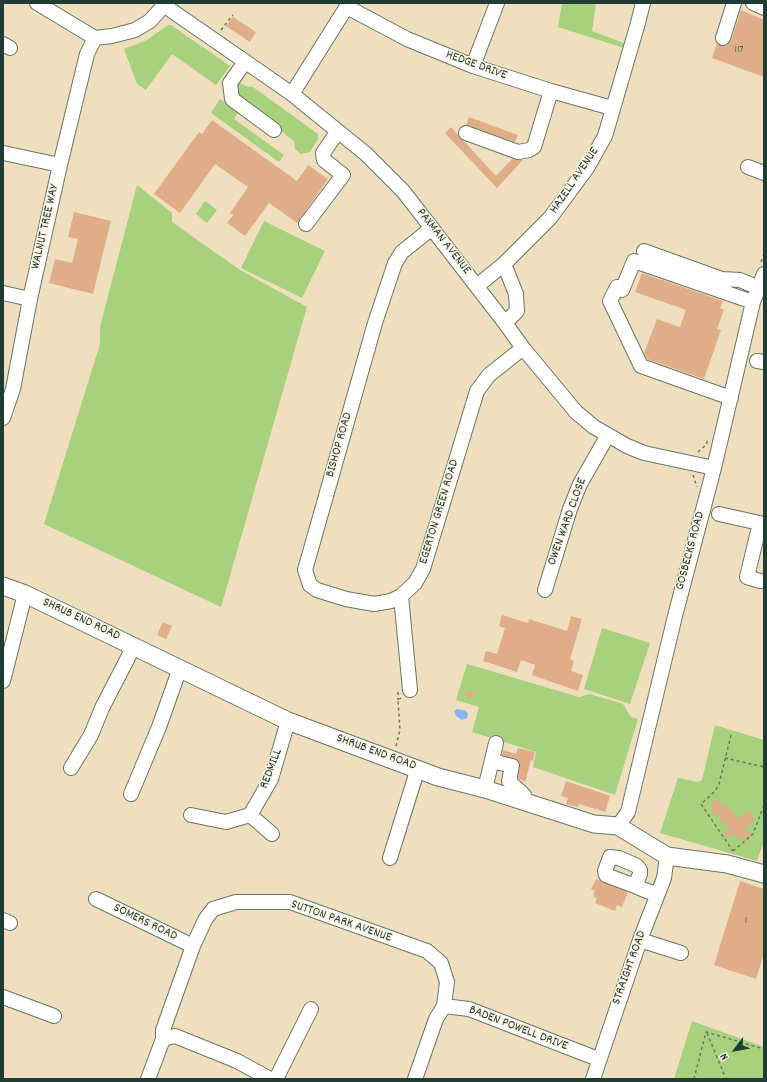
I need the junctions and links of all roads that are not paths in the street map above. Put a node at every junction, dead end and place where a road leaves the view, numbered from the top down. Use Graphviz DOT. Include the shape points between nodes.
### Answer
graph roads {
  1 [pos="37,3"];
  2 [pos="497,3"];
  3 [pos="643,3"];
  4 [pos="734,3"];
  5 [pos="752,3"];
  6 [pos="165,4"];
  7 [pos="348,5"];
  8 [pos="764,8"];
  9 [pos="95,38"];
  10 [pos="723,38"];
  11 [pos="245,62"];
  12 [pos="473,66"];
  13 [pos="551,91"];
  14 [pos="292,94"];
  15 [pos="612,108"];
  16 [pos="274,130"];
  17 [pos="338,131"];
  18 [pos="466,133"];
  19 [pos="3,153"];
  20 [pos="60,165"];
  21 [pos="748,168"];
  22 [pos="764,173"];
  23 [pos="306,224"];
  24 [pos="432,228"];
  25 [pos="644,251"];
  26 [pos="504,264"];
  27 [pos="764,274"];
  28 [pos="477,286"];
  29 [pos="759,288"];
  30 [pos="3,293"];
  31 [pos="30,299"];
  32 [pos="754,302"];
  33 [pos="505,323"];
  34 [pos="523,348"];
  35 [pos="731,398"];
  36 [pos="3,418"];
  37 [pos="608,435"];
  38 [pos="714,468"];
  39 [pos="719,514"];
  40 [pos="762,523"];
  41 [pos="748,578"];
  42 [pos="3,586"];
  43 [pos="545,590"];
  44 [pos="25,594"];
  45 [pos="401,596"];
  46 [pos="134,646"];
  47 [pos="6,657"];
  48 [pos="180,668"];
  49 [pos="3,681"];
  50 [pos="410,690"];
  51 [pos="288,721"];
  52 [pos="496,743"];
  53 [pos="492,761"];
  54 [pos="72,768"];
  55 [pos="418,768"];
  56 [pos="484,789"];
  57 [pos="131,794"];
  58 [pos="523,802"];
  59 [pos="250,814"];
  60 [pos="191,815"];
  61 [pos="618,826"];
  62 [pos="272,834"];
  63 [pos="667,856"];
  64 [pos="390,858"];
  65 [pos="764,874"];
  66 [pos="635,886"];
  67 [pos="658,894"];
  68 [pos="96,899"];
  69 [pos="640,940"];
  70 [pos="193,946"];
  71 [pos="681,953"];
  72 [pos="3,996"];
  73 [pos="444,1006"];
  74 [pos="311,1009"];
  75 [pos="54,1016"];
  76 [pos="163,1039"];
  77 [pos="598,1059"];
  78 [pos="148,1079"];
  79 [pos="270,1079"];
  80 [pos="276,1079"];
  81 [pos="414,1079"];
  82 [pos="593,1079"];
  1 -- 9 [label="street"];
  2 -- 12 [label="street"];
  3 -- 15 [label="street, HAZELL AVENUE"];
  4 -- 10 [label="street"];
  5 -- 8 [label="street"];
  6 -- 9 [label="street" via="150,21 135,30"];
  6 -- 11 [label="street, PAXMAN AVENUE"];
  7 -- 12 [label="street, HEDGE DRIVE" via="407,39"];
  7 -- 14 [label="street"];
  9 -- 20 [label="street, WALNUT TREE WAY" via="87,54"];
  11 -- 14 [label="street, PAXMAN AVENUE"];
  11 -- 16 [label="street" via="230,83 232,99"];
  12 -- 13 [label="street, HEDGE DRIVE"];
  13 -- 15 [label="street, HEDGE DRIVE"];
  13 -- 18 [label="street" via="534,146 529,150 518,152"];
  14 -- 17 [label="street, PAXMAN AVENUE"];
  15 -- 26 [label="street, HAZELL AVENUE" via="605,136 587,168 550,218"];
  17 -- 23 [label="street" via="323,153 324,160 343,175"];
  17 -- 24 [label="street, PAXMAN AVENUE" via="366,154 403,191"];
  19 -- 20 [label="street"];
  20 -- 31 [label="street, WALNUT TREE WAY"];
  21 -- 22 [label="street"];
  24 -- 28 [label="street, PAXMAN AVENUE"];
  24 -- 45 [label="street, BISHOP ROAD" via="402,252 395,263 374,324 305,570 310,585 317,590 346,599 374,604"];
  25 -- 29 [label="street" via="722,279 740,280"];
  26 -- 28 [label="street, HAZELL AVENUE"];
  26 -- 33 [label="street" via="516,294 517,311"];
  27 -- 29 [label="street, GOSBECKS ROAD"];
  28 -- 33 [label="street, PAXMAN AVENUE"];
  29 -- 32 [label="street, GOSBECKS ROAD"];
  30 -- 31 [label="street"];
  31 -- 36 [label="street, WALNUT TREE WAY" via="13,389"];
  32 -- 35 [label="street, GOSBECKS ROAD"];
  32 -- 35 [label="street" via="634,261 622,290 617,288 610,301 641,366"];
  33 -- 34 [label="street, PAXMAN AVENUE"];
  34 -- 37 [label="street, PAXMAN AVENUE" via="576,412"];
  34 -- 45 [label="street, EGERTON GREEN ROAD" via="488,375 477,391 423,568 415,583"];
  35 -- 38 [label="street, GOSBECKS ROAD"];
  37 -- 38 [label="street, PAXMAN AVENUE" via="644,453"];
  37 -- 43 [label="street, OWEN WARD CLOSE" via="580,484"];
  38 -- 61 [label="street, GOSBECKS ROAD" via="628,812"];
  39 -- 40 [label="street"];
  40 -- 41 [label="street"];
  42 -- 44 [label="main road, SHRUB END ROAD"];
  44 -- 46 [label="main road, SHRUB END ROAD"];
  44 -- 47 [label="street"];
  45 -- 50 [label="street"];
  46 -- 48 [label="main road, SHRUB END ROAD"];
  46 -- 54 [label="street"];
  47 -- 49 [label="street"];
  48 -- 51 [label="main road, SHRUB END ROAD"];
  48 -- 57 [label="street" via="160,727"];
  51 -- 55 [label="main road, SHRUB END ROAD"];
  51 -- 59 [label="street, REDMILL" via="271,779"];
  52 -- 53 [label="street"];
  53 -- 56 [label="street"];
  53 -- 58 [label="street" via="512,766 509,781 524,795"];
  55 -- 56 [label="main road, SHRUB END ROAD" via="438,777"];
  55 -- 64 [label="street"];
  56 -- 58 [label="main road, SHRUB END ROAD"];
  58 -- 61 [label="main road, SHRUB END ROAD" via="594,824"];
  59 -- 60 [label="street" via="226,822"];
  59 -- 62 [label="street"];
  61 -- 63 [label="main road, SHRUB END ROAD"];
  63 -- 65 [label="main road, SHRUB END ROAD" via="730,858"];
  63 -- 67 [label="street, STRAIGHT ROAD" via="664,878"];
  66 -- 67 [label="street"];
  67 -- 69 [label="street, STRAIGHT ROAD"];
  68 -- 70 [label="street, SOMERS ROAD"];
  69 -- 71 [label="street"];
  69 -- 77 [label="street, STRAIGHT ROAD"];
  70 -- 73 [label="street, SUTTON PARK AVENUE" via="213,909 236,902 290,902 427,951 441,963 447,982"];
  70 -- 76 [label="street, SUTTON PARK AVENUE" via="163,1030"];
  72 -- 75 [label="street"];
  73 -- 77 [label="street, BADEN POWELL DRIVE" via="469,1009"];
  73 -- 81 [label="street" via="436,1019"];
  74 -- 80 [label="street"];
  76 -- 78 [label="street"];
  76 -- 79 [label="street" via="175,1036 237,1061"];
  77 -- 82 [label="street, STRAIGHT ROAD"];
}
